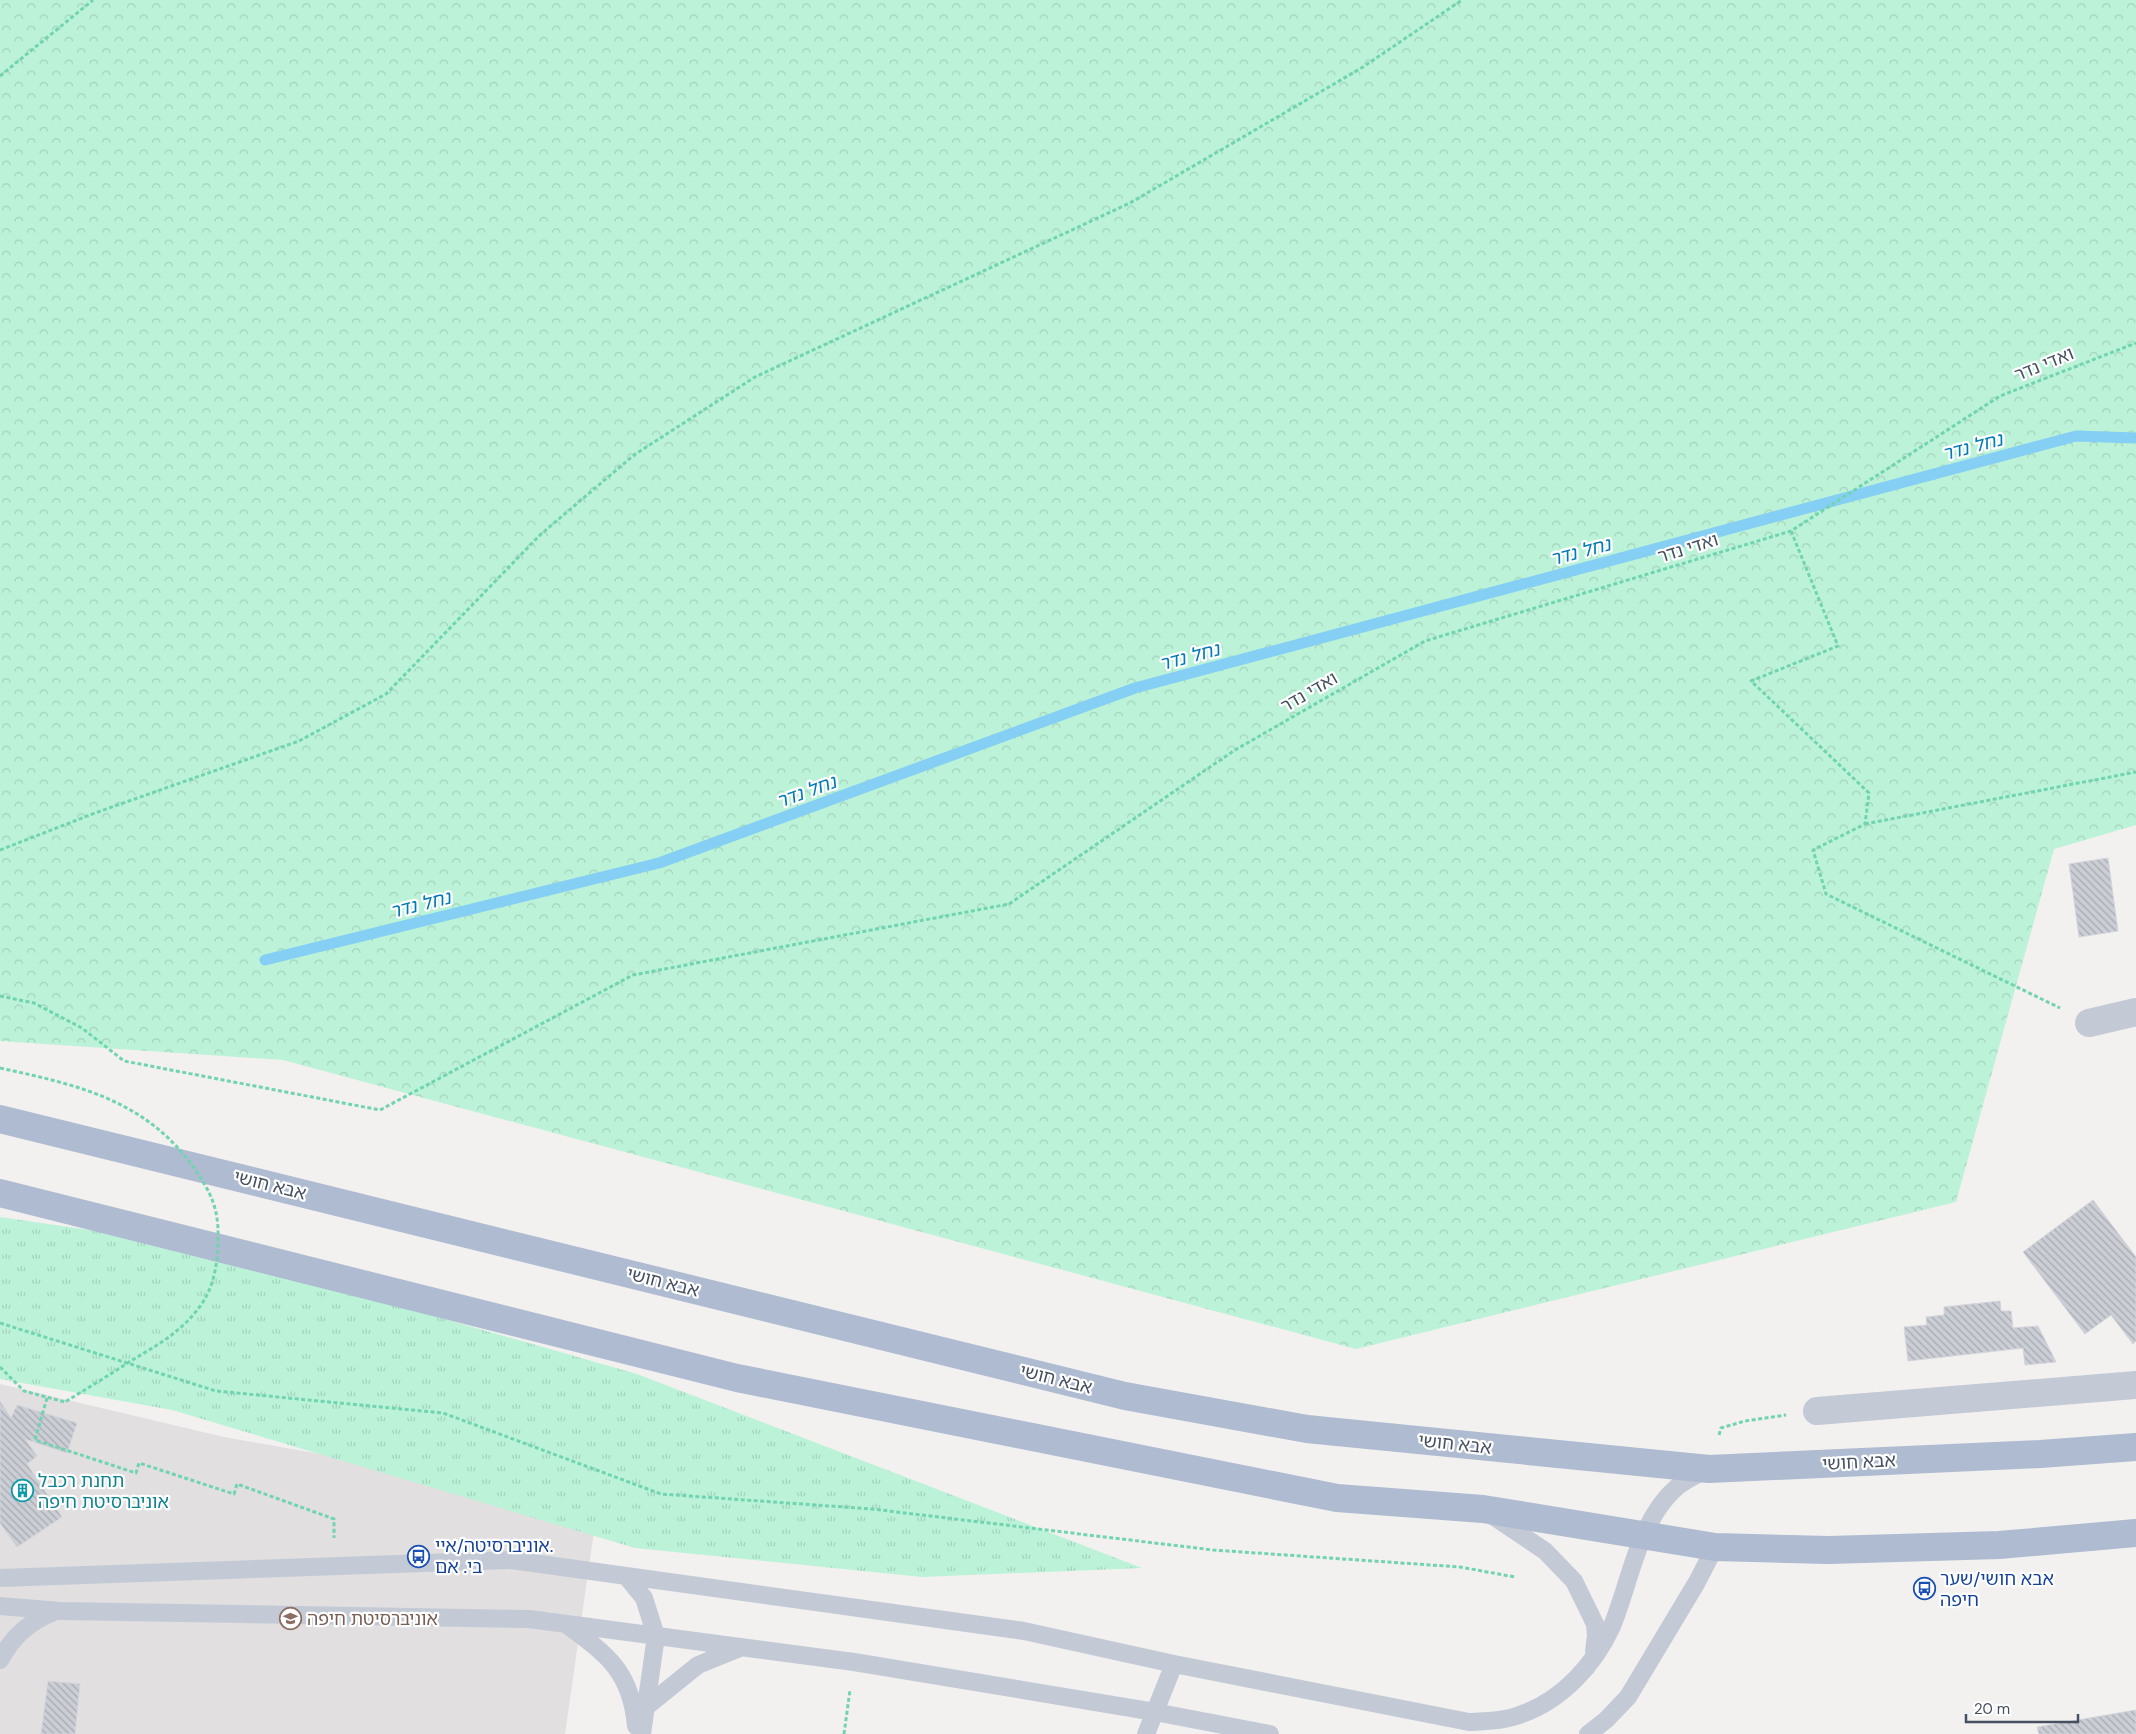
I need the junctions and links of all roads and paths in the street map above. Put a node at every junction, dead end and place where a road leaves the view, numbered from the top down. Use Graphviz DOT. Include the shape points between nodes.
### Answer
graph roads {
  1 [pos="93,0"];
  2 [pos="1462,0"];
  3 [pos="0,76"];
  4 [pos="2136,343"];
  5 [pos="1791,531"];
  6 [pos="2136,772"];
  7 [pos="1865,824"];
  8 [pos="0,850"];
  9 [pos="0,996"];
  10 [pos="2136,1012"];
  11 [pos="2089,1023"];
  12 [pos="0,1068"];
  13 [pos="0,1119"];
  14 [pos="0,1193"];
  15 [pos="0,1323"];
  16 [pos="0,1367"];
  17 [pos="2136,1385"];
  18 [pos="47,1398"];
  19 [pos="1817,1411"];
  20 [pos="2136,1447"];
  21 [pos="1709,1469"];
  22 [pos="1483,1509"];
  23 [pos="2136,1533"];
  24 [pos="1644,1536"];
  25 [pos="1715,1547"];
  26 [pos="333,1566"];
  27 [pos="626,1576"];
  28 [pos="1515,1577"];
  29 [pos="3,1579"];
  30 [pos="0,1606"];
  31 [pos="60,1610"];
  32 [pos="564,1623"];
  33 [pos="656,1636"];
  34 [pos="741,1647"];
  35 [pos="1593,1658"];
  36 [pos="0,1660"];
  37 [pos="854,1662"];
  38 [pos="1174,1664"];
  39 [pos="646,1707"];
  40 [pos="1155,1712"];
  41 [pos="637,1734"];
  42 [pos="642,1734"];
  43 [pos="844,1734"];
  44 [pos="1146,1734"];
  45 [pos="1270,1734"];
  46 [pos="1588,1734"];
  1 -- 3 [label="path"];
  2 -- 8 [label="path" via="1363,67 1130,203 755,378 634,455 540,535 386,694 299,741"];
  4 -- 5 [label="path, ואדי נדר" via="2000,396"];
  5 -- 7 [label="path" via="1838,646 1751,681 1870,793"];
  5 -- 9 [label="path, ואדי נדר" via="1425,641 1235,750 1008,904 633,975 380,1110 124,1061 82,1028 34,1003"];
  6 -- 7 [label="path"];
  7 -- 11 [label="path" via="1813,850 1826,894"];
  10 -- 11 [label="street"];
  12 -- 18 [label="path, bridge" via="92,1091 128,1108 160,1131 185,1156 210,1191 218,1224 218,1257 210,1289 198,1310 172,1336 65,1402"];
  13 -- 21 [label="main road, אבא חושי" via="1125,1396 1307,1429"];
  14 -- 22 [label="main road" via="738,1378 1337,1498"];
  15 -- 28 [label="path" via="216,1391 443,1413 661,1494 872,1509 1212,1550 1460,1567"];
  16 -- 18 [label="path" via="24,1391"];
  17 -- 19 [label="street"];
  18 -- 26 [label="path" via="35,1440 136,1473 139,1463 234,1494 237,1484 334,1519"];
  19 -- 21 [label="path" via="1745,1421 1721,1428"];
  20 -- 21 [label="main road, אבא חושי"];
  21 -- 24 [label="lane" via="1678,1486 1656,1512"];
  22 -- 24 [label="main road"];
  22 -- 35 [label="lane" via="1544,1551 1574,1581 1595,1624"];
  23 -- 25 [label="main road" via="1989,1545 1829,1550"];
  24 -- 25 [label="main road"];
  24 -- 35 [label="lane" via="1612,1626"];
  25 -- 46 [label="lane" via="1628,1697"];
  26 -- 27 [label="lane" via="511,1560"];
  26 -- 29 [label="lane"];
  27 -- 33 [label="lane" via="644,1598"];
  27 -- 38 [label="lane" via="1024,1631"];
  30 -- 31 [label="lane"];
  31 -- 32 [label="lane" via="520,1618"];
  31 -- 36 [label="lane" via="27,1625"];
  32 -- 33 [label="lane"];
  32 -- 41 [label="lane" via="601,1650 617,1668 634,1705"];
  33 -- 34 [label="lane"];
  33 -- 39 [label="lane"];
  34 -- 37 [label="lane"];
  34 -- 39 [label="lane" via="698,1665"];
  35 -- 38 [label="lane" via="1561,1692 1542,1706 1521,1715 1469,1722"];
  37 -- 40 [label="lane"];
  37 -- 43 [label="path"];
  38 -- 40 [label="lane"];
  39 -- 42 [label="lane"];
  40 -- 44 [label="lane"];
  40 -- 45 [label="lane"];
}
